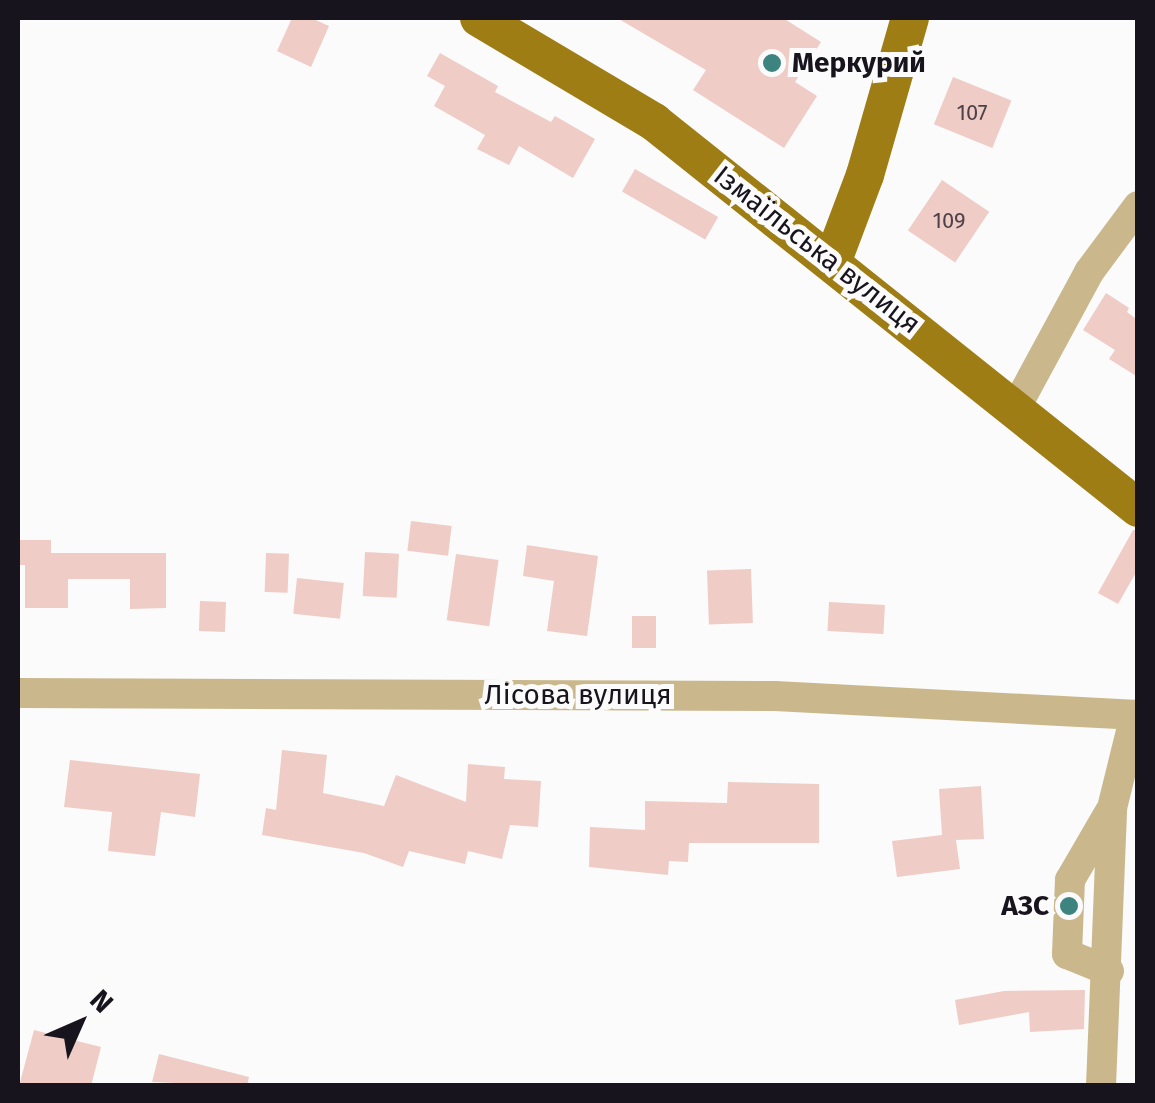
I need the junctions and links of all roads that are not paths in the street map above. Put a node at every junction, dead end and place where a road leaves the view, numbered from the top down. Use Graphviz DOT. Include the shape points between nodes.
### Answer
graph roads {
  1 [pos="479,18"];
  2 [pos="910,18"];
  3 [pos="1138,206"];
  4 [pos="832,260"];
  5 [pos="1016,409"];
  6 [pos="1138,508"];
  7 [pos="18,693"];
  8 [pos="1136,715"];
  9 [pos="1112,808"];
  10 [pos="1109,971"];
  11 [pos="1101,1086"];
  1 -- 4 [label="main road, Ізмаїльська вулиця" via="654,122"];
  2 -- 4 [label="main road" via="865,175"];
  3 -- 5 [label="street" via="1089,272"];
  4 -- 5 [label="main road, Ізмаїльська вулиця"];
  5 -- 6 [label="main road, Ізмаїльська вулиця"];
  7 -- 8 [label="street, Лісова вулиця" via="775,696"];
  8 -- 9 [label="street"];
  9 -- 10 [label="street"];
  9 -- 10 [label="street" via="1070,880 1066,954"];
  10 -- 11 [label="street"];
}
